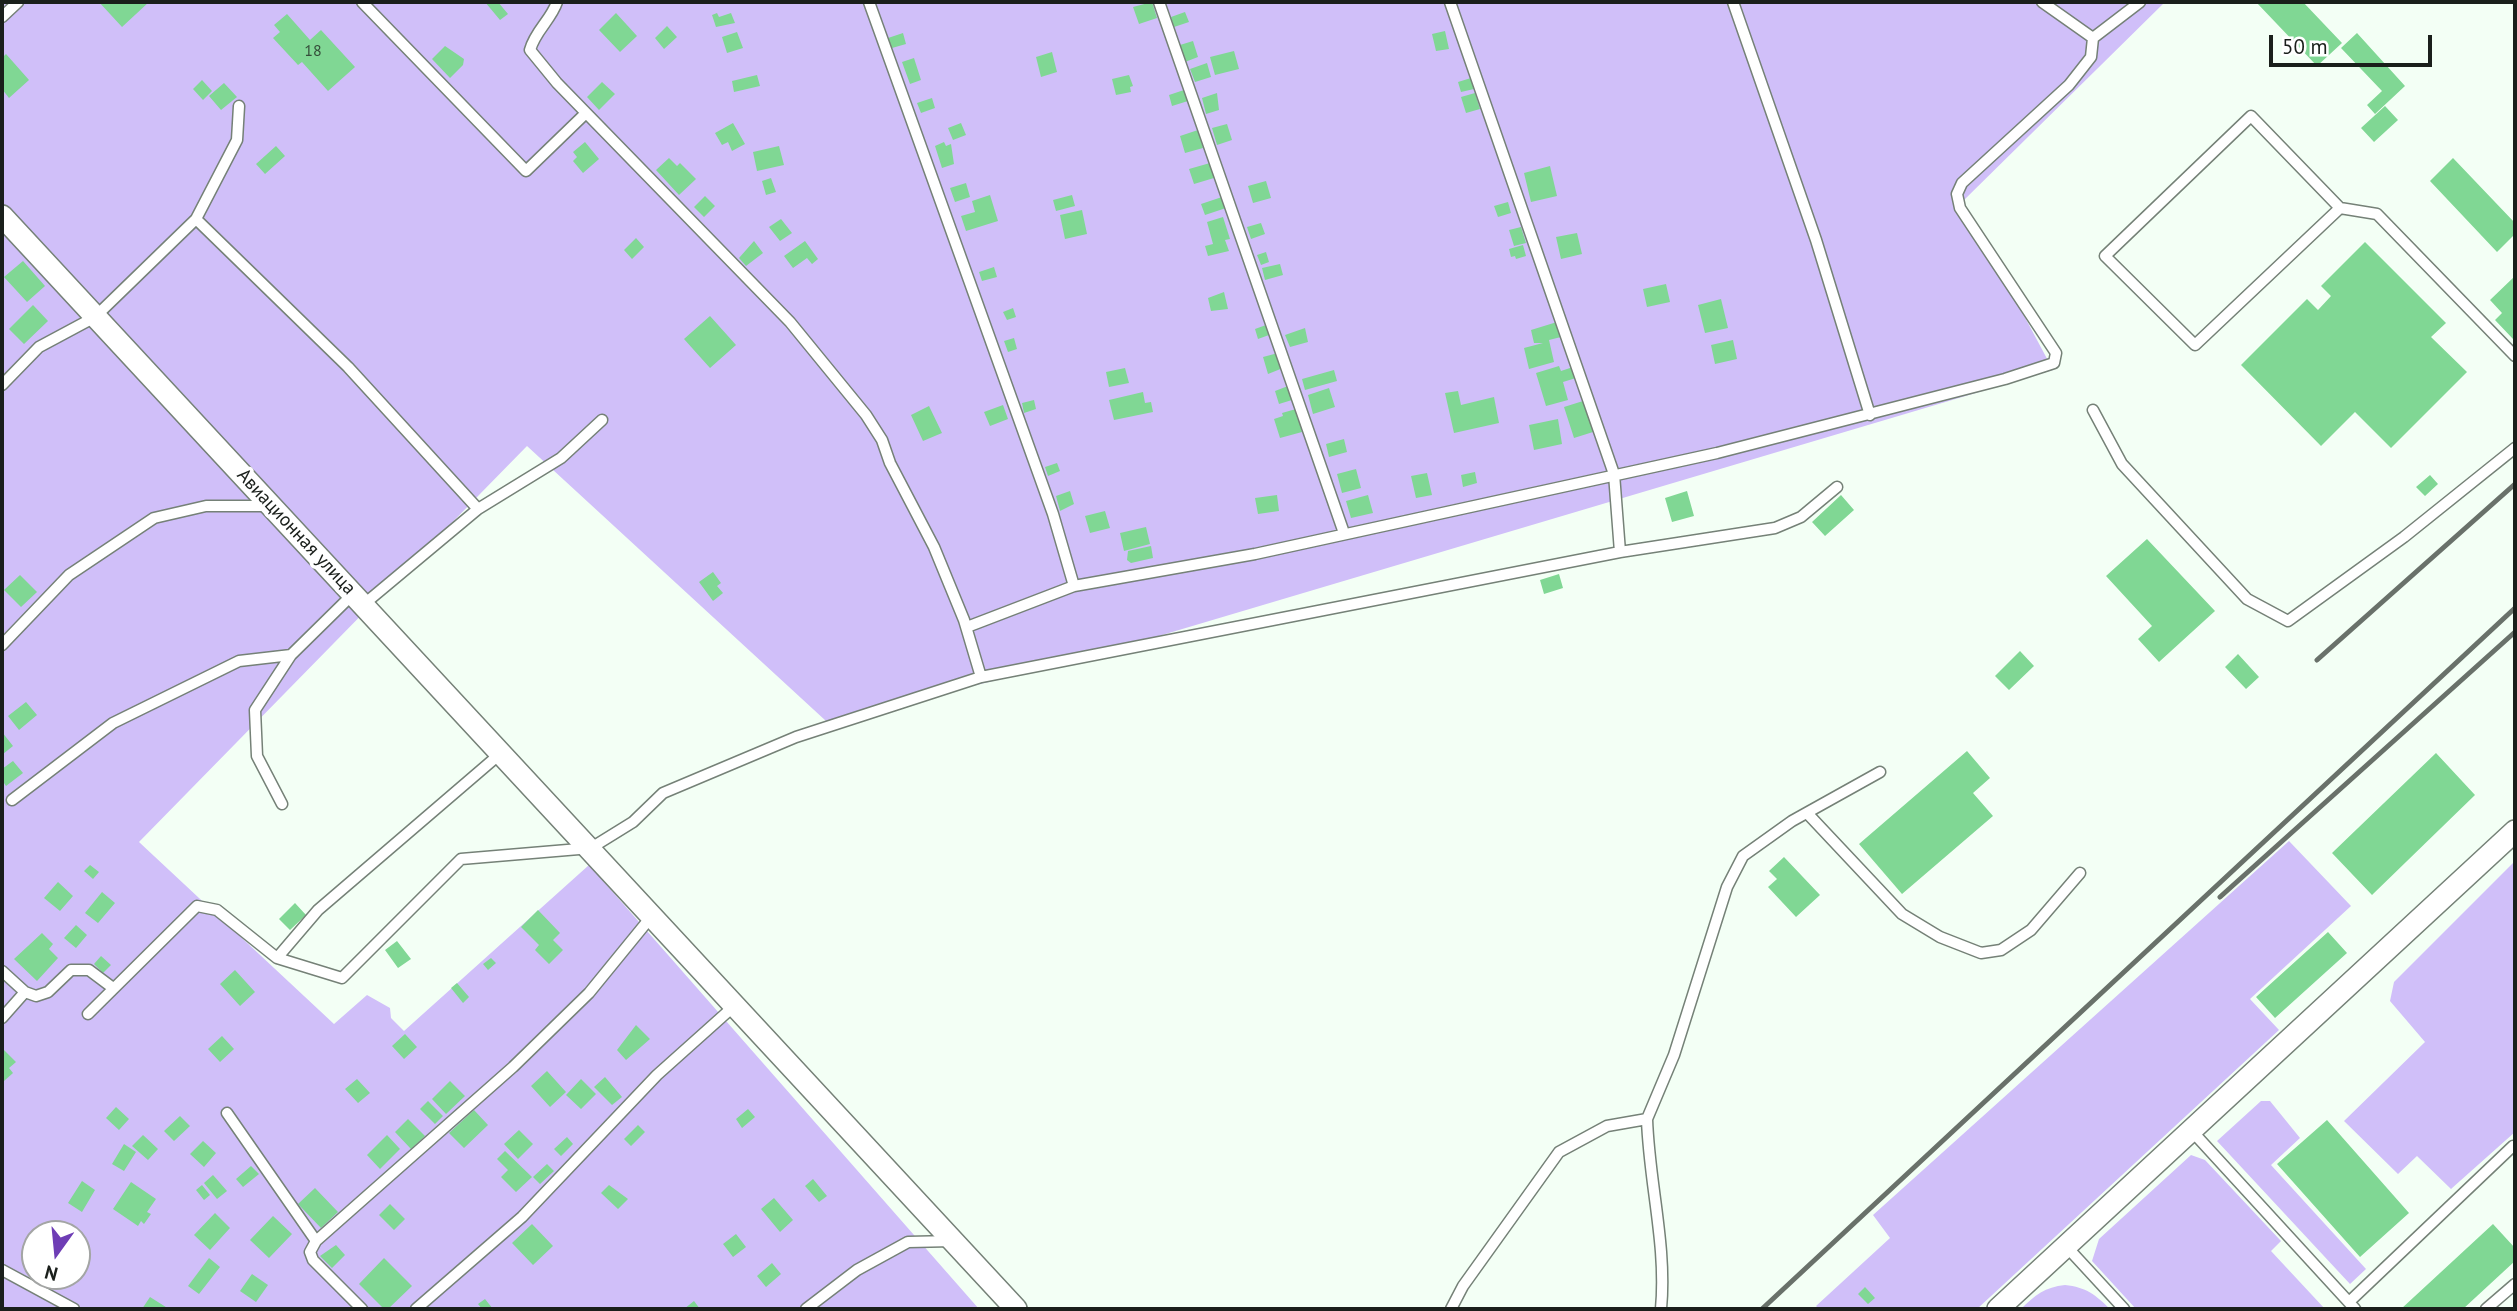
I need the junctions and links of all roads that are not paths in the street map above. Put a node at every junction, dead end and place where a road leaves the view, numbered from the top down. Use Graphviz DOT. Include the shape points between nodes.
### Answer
graph roads {
  1 [pos="18,2"];
  2 [pos="362,2"];
  3 [pos="557,2"];
  4 [pos="869,2"];
  5 [pos="1159,2"];
  6 [pos="1450,2"];
  7 [pos="1733,2"];
  8 [pos="2042,2"];
  9 [pos="2140,2"];
  10 [pos="2,17"];
  11 [pos="2093,38"];
  12 [pos="239,106"];
  13 [pos="586,113"];
  14 [pos="2340,208"];
  15 [pos="2,216"];
  16 [pos="196,219"];
  17 [pos="95,317"];
  18 [pos="2515,356"];
  19 [pos="2,385"];
  20 [pos="2093,410"];
  21 [pos="1870,415"];
  22 [pos="602,420"];
  23 [pos="2515,448"];
  24 [pos="1614,474"];
  25 [pos="1837,487"];
  26 [pos="272,506"];
  27 [pos="478,509"];
  28 [pos="1344,533"];
  29 [pos="1620,552"];
  30 [pos="1074,586"];
  31 [pos="358,600"];
  32 [pos="967,627"];
  33 [pos="2,645"];
  34 [pos="290,655"];
  35 [pos="981,677"];
  36 [pos="501,753"];
  37 [pos="1880,772"];
  38 [pos="12,800"];
  39 [pos="282,804"];
  40 [pos="1807,813"];
  41 [pos="2515,831"];
  42 [pos="591,848"];
  43 [pos="2080,873"];
  44 [pos="651,917"];
  45 [pos="277,958"];
  46 [pos="2,971"];
  47 [pos="113,988"];
  48 [pos="25,992"];
  49 [pos="733,1007"];
  50 [pos="88,1014"];
  51 [pos="2,1018"];
  52 [pos="227,1113"];
  53 [pos="1647,1119"];
  54 [pos="2191,1129"];
  55 [pos="2515,1148"];
  56 [pos="316,1241"];
  57 [pos="953,1241"];
  58 [pos="2065,1245"];
  59 [pos="2,1270"];
  60 [pos="2515,1284"];
  61 [pos="2352,1306"];
  62 [pos="74,1309"];
  63 [pos="362,1309"];
  64 [pos="416,1309"];
  65 [pos="806,1309"];
  66 [pos="1016,1309"];
  67 [pos="1451,1309"];
  68 [pos="1661,1309"];
  69 [pos="1998,1309"];
  70 [pos="2124,1309"];
  71 [pos="2486,1309"];
  1 -- 10 [label="lane"];
  2 -- 13 [label="lane" via="526,171"];
  3 -- 13 [label="lane" via="534,35 530,50"];
  4 -- 30 [label="lane" via="1053,514"];
  5 -- 28 [label="lane"];
  6 -- 24 [label="lane"];
  7 -- 21 [label="lane"];
  8 -- 11 [label="lane"];
  9 -- 11 [label="lane"];
  11 -- 21 [label="lane" via="2091,57 2069,85 1962,183 1957,194 1975,233 2056,353 2054,363"];
  12 -- 16 [label="lane" via="237,140"];
  13 -- 32 [label="lane" via="790,322 866,415 934,547"];
  14 -- 14 [label="lane" via="2195,345 2105,256 2251,116"];
  14 -- 18 [label="lane" via="2377,214"];
  15 -- 17 [label="street, Авиационная улица"];
  16 -- 17 [label="lane"];
  16 -- 27 [label="lane" via="348,366"];
  17 -- 19 [label="lane" via="39,347"];
  17 -- 26 [label="street, Авиационная улица"];
  20 -- 23 [label="lane" via="2122,464 2247,599 2288,621 2404,537"];
  21 -- 24 [label="lane"];
  22 -- 27 [label="lane" via="561,458"];
  24 -- 28 [label="lane"];
  24 -- 29 [label="lane"];
  25 -- 29 [label="lane" via="1801,517 1775,527"];
  26 -- 31 [label="street, Авиационная улица"];
  26 -- 33 [label="lane" via="206,506 154,518 69,575"];
  27 -- 31 [label="lane"];
  28 -- 30 [label="lane"];
  29 -- 35 [label="lane"];
  30 -- 32 [label="lane"];
  31 -- 34 [label="lane"];
  31 -- 36 [label="street, Авиационная улица"];
  32 -- 35 [label="lane"];
  34 -- 38 [label="lane" via="239,661 114,723"];
  34 -- 39 [label="lane" via="255,710 257,757"];
  35 -- 42 [label="lane" via="796,737 663,793 634,822"];
  36 -- 42 [label="street, Авиационная улица"];
  36 -- 45 [label="lane" via="318,910"];
  37 -- 40 [label="lane"];
  40 -- 43 [label="lane" via="1902,914 1940,937 1981,953 2001,950 2031,930"];
  40 -- 53 [label="lane" via="1743,856 1727,887 1674,1055"];
  41 -- 54 [label="street"];
  42 -- 44 [label="street, Авиационная улица"];
  42 -- 45 [label="lane" via="461,859 342,978"];
  44 -- 49 [label="street, Авиационная улица"];
  44 -- 56 [label="lane" via="589,993 523,1058"];
  45 -- 47 [label="lane" via="217,910 197,906"];
  46 -- 48 [label="lane"];
  47 -- 48 [label="lane" via="89,970 71,970 48,992 36,996"];
  47 -- 50 [label="lane"];
  48 -- 51 [label="lane"];
  49 -- 57 [label="street, Авиационная улица"];
  49 -- 64 [label="lane" via="657,1075 522,1217"];
  52 -- 56 [label="lane"];
  53 -- 67 [label="lane" via="1607,1126 1559,1152"];
  53 -- 68 [label="lane" via="1649,1166 1661,1235"];
  54 -- 58 [label="street"];
  54 -- 61 [label="lane"];
  55 -- 61 [label="lane"];
  56 -- 63 [label="lane" via="310,1252 313,1260"];
  57 -- 65 [label="lane" via="908,1242 857,1270"];
  57 -- 66 [label="street, Авиационная улица"];
  58 -- 69 [label="street"];
  58 -- 70 [label="lane"];
  59 -- 62 [label="lane"];
  60 -- 71 [label="lane"];
}
